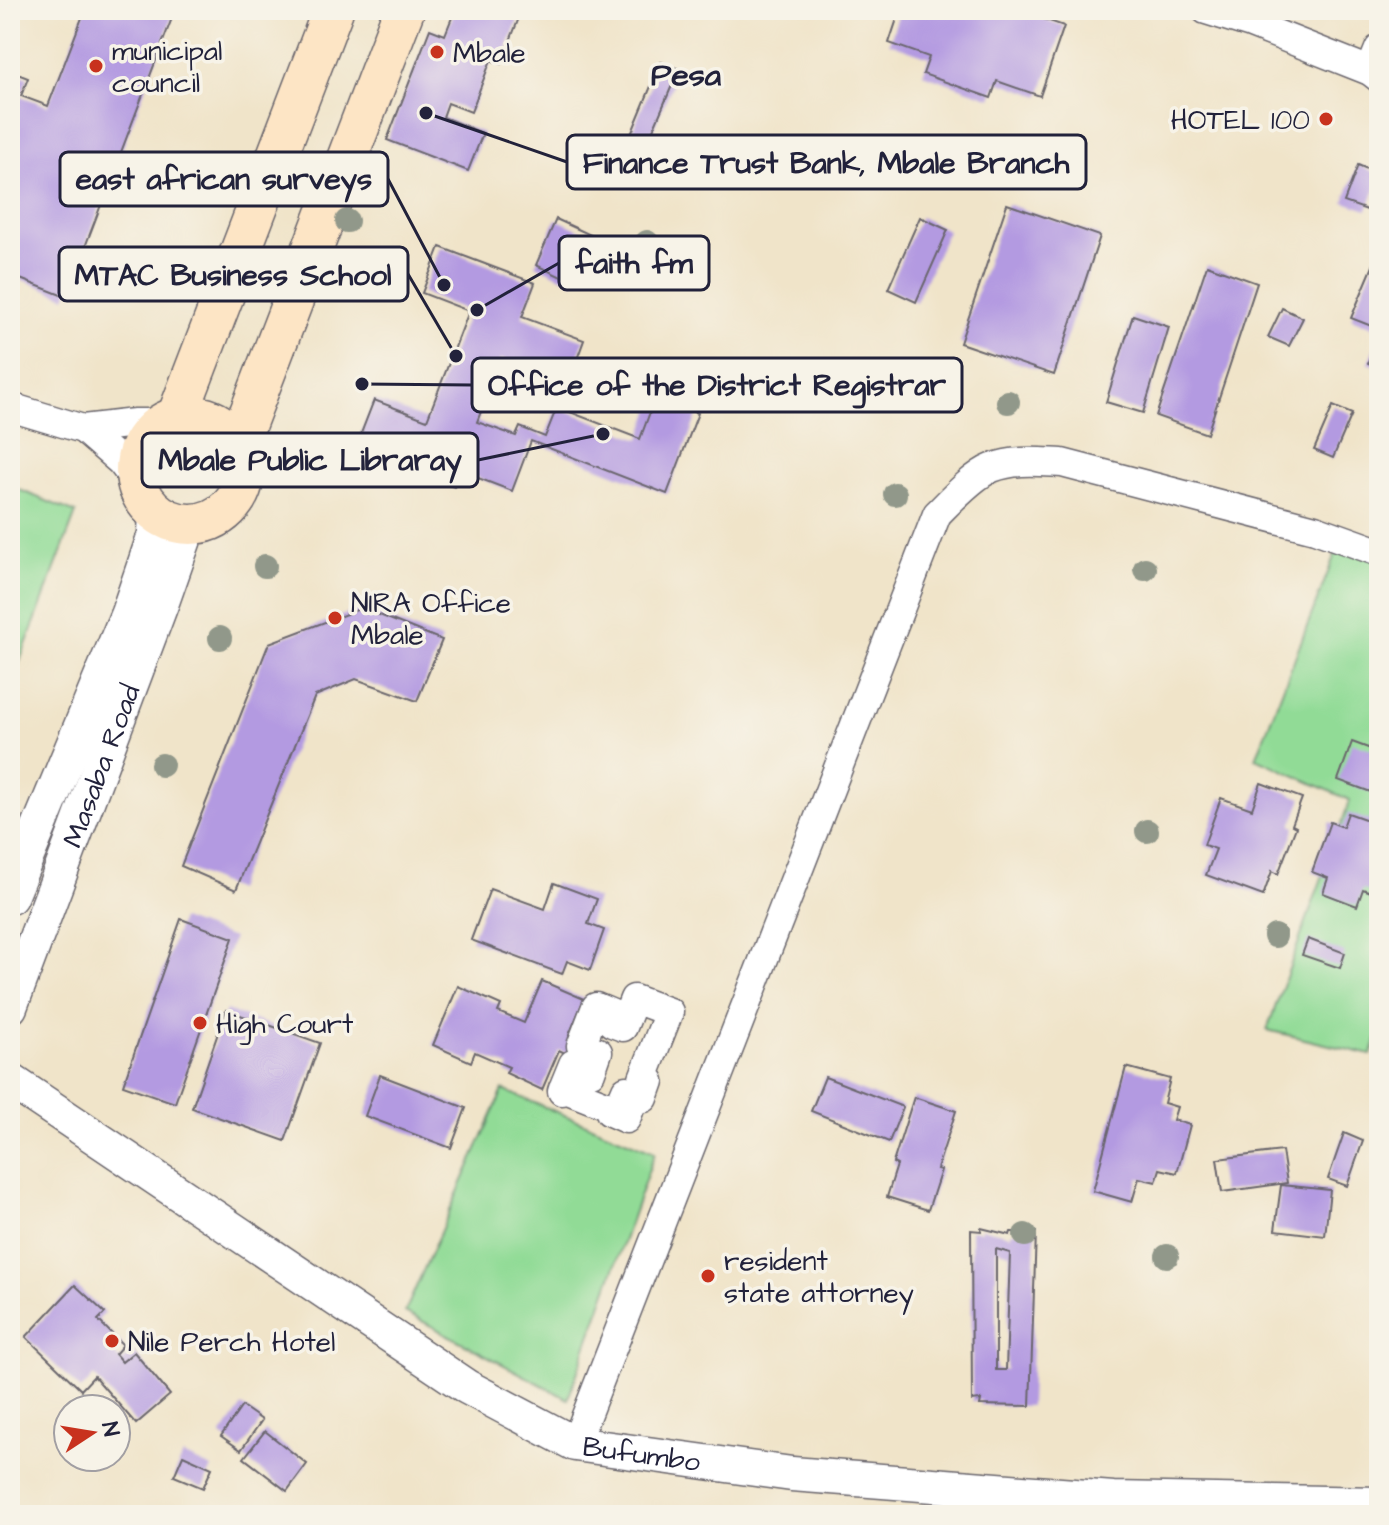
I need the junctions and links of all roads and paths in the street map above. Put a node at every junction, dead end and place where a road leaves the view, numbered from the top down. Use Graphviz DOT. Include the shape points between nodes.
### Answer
graph roads {
  1 [pos="333,10"];
  2 [pos="404,10"];
  3 [pos="1206,10"];
  4 [pos="1376,66"];
  5 [pos="10,407"];
  6 [pos="170,420"];
  7 [pos="83,429"];
  8 [pos="238,444"];
  9 [pos="161,507"];
  10 [pos="1379,552"];
  11 [pos="10,897"];
  12 [pos="10,1007"];
  13 [pos="10,1080"];
  14 [pos="562,1091"];
  15 [pos="575,1444"];
  16 [pos="1379,1504"];
  1 -- 6 [label="main road"];
  2 -- 8 [label="main road"];
  3 -- 4 [label="street"];
  5 -- 7 [label="street"];
  6 -- 7 [label="street"];
  6 -- 8 [label="main road" via="201,417 222,426"];
  6 -- 9 [label="main road" via="145,439 136,461"];
  7 -- 9 [label="street"];
  8 -- 9 [label="main road" via="245,471 237,499 216,518"];
  9 -- 11 [label="street" via="128,613"];
  9 -- 12 [label="street, Masaba Road" via="159,612"];
  10 -- 15 [label="street" via="1315,529 1062,463 1026,461 990,468 937,514"];
  13 -- 15 [label="street, Bufumbo" via="467,1387"];
  14 -- 14 [label="street" via="567,1078 573,1064 591,1072 598,1052 581,1046 596,1007 615,1015 612,1023 623,1027 634,999 669,1012 643,1078 650,1081 644,1098 626,1090 623,1097 633,1101 626,1119 610,1112 611,1107"];
  15 -- 16 [label="street, Bufumbo" via="792,1474 1113,1499"];
}
